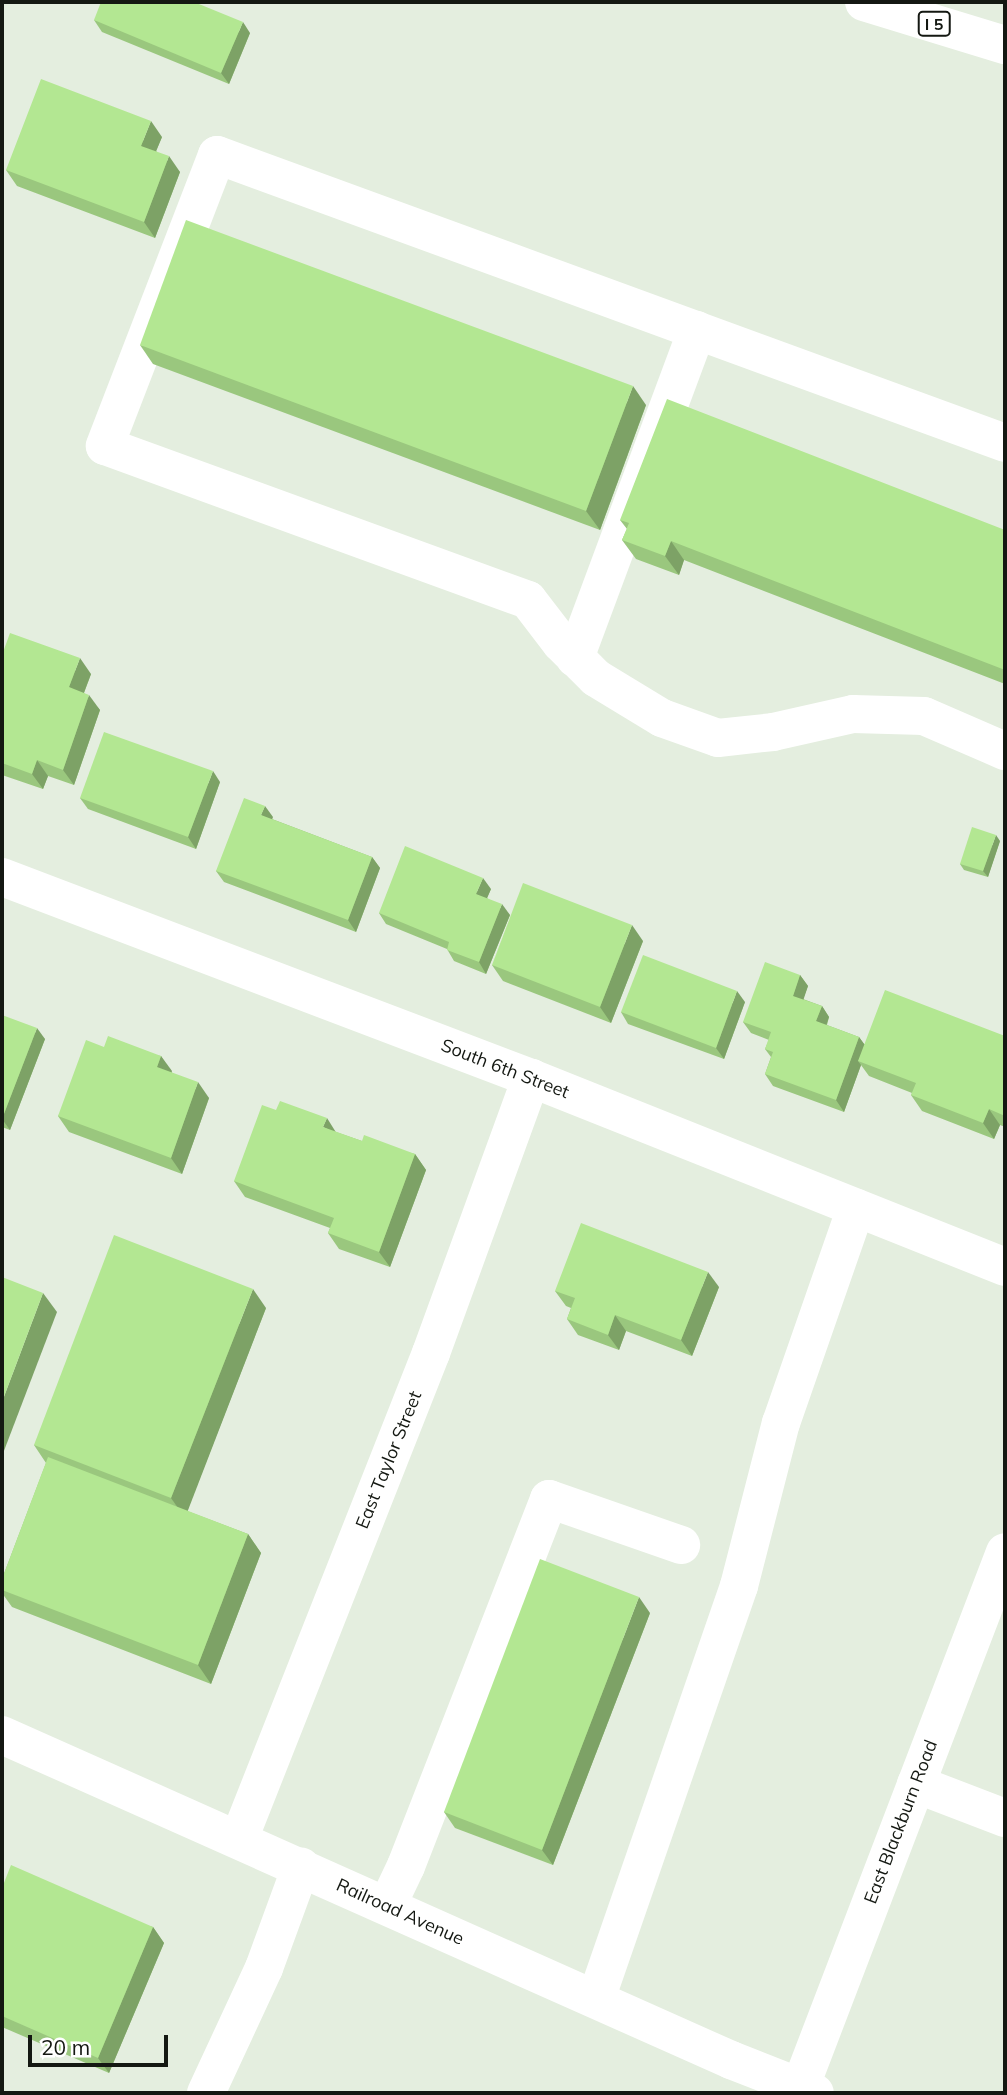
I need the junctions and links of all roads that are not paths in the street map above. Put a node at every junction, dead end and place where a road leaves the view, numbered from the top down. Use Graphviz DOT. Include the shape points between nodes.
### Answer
graph roads {
  1 [pos="864,2"];
  2 [pos="1005,46"];
  3 [pos="696,330"];
  4 [pos="1005,443"];
  5 [pos="575,658"];
  6 [pos="1005,751"];
  7 [pos="2,877"];
  8 [pos="531,1079"];
  9 [pos="856,1208"];
  10 [pos="1005,1267"];
  11 [pos="681,1545"];
  12 [pos="1005,1552"];
  13 [pos="2,1735"];
  14 [pos="916,1784"];
  15 [pos="1005,1818"];
  16 [pos="239,1839"];
  17 [pos="301,1867"];
  18 [pos="387,1906"];
  19 [pos="596,1999"];
  20 [pos="804,2091"];
  21 [pos="206,2093"];
  1 -- 2 [label="main road, I 5"];
  3 -- 4 [label="main road"];
  3 -- 5 [label="main road"];
  3 -- 5 [label="main road" via="217,155 105,446 528,600"];
  5 -- 6 [label="main road" via="596,678 662,718 718,738 773,732 853,714 924,716"];
  7 -- 8 [label="main road, South 6th Street"];
  8 -- 9 [label="main road, South 6th Street"];
  8 -- 16 [label="main road, East Taylor Street" via="431,1353"];
  9 -- 10 [label="main road, South 6th Street"];
  9 -- 19 [label="main road" via="781,1423 738,1586"];
  11 -- 18 [label="main road" via="550,1499"];
  12 -- 14 [label="main road, East Blackburn Road"];
  13 -- 16 [label="main road, Railroad Avenue"];
  14 -- 15 [label="main road"];
  14 -- 20 [label="main road, East Blackburn Road"];
  16 -- 17 [label="main road, Railroad Avenue"];
  17 -- 18 [label="main road, Railroad Avenue"];
  17 -- 21 [label="main road" via="264,1968"];
  18 -- 19 [label="main road, Railroad Avenue"];
  19 -- 20 [label="main road, Railroad Avenue"];
}
